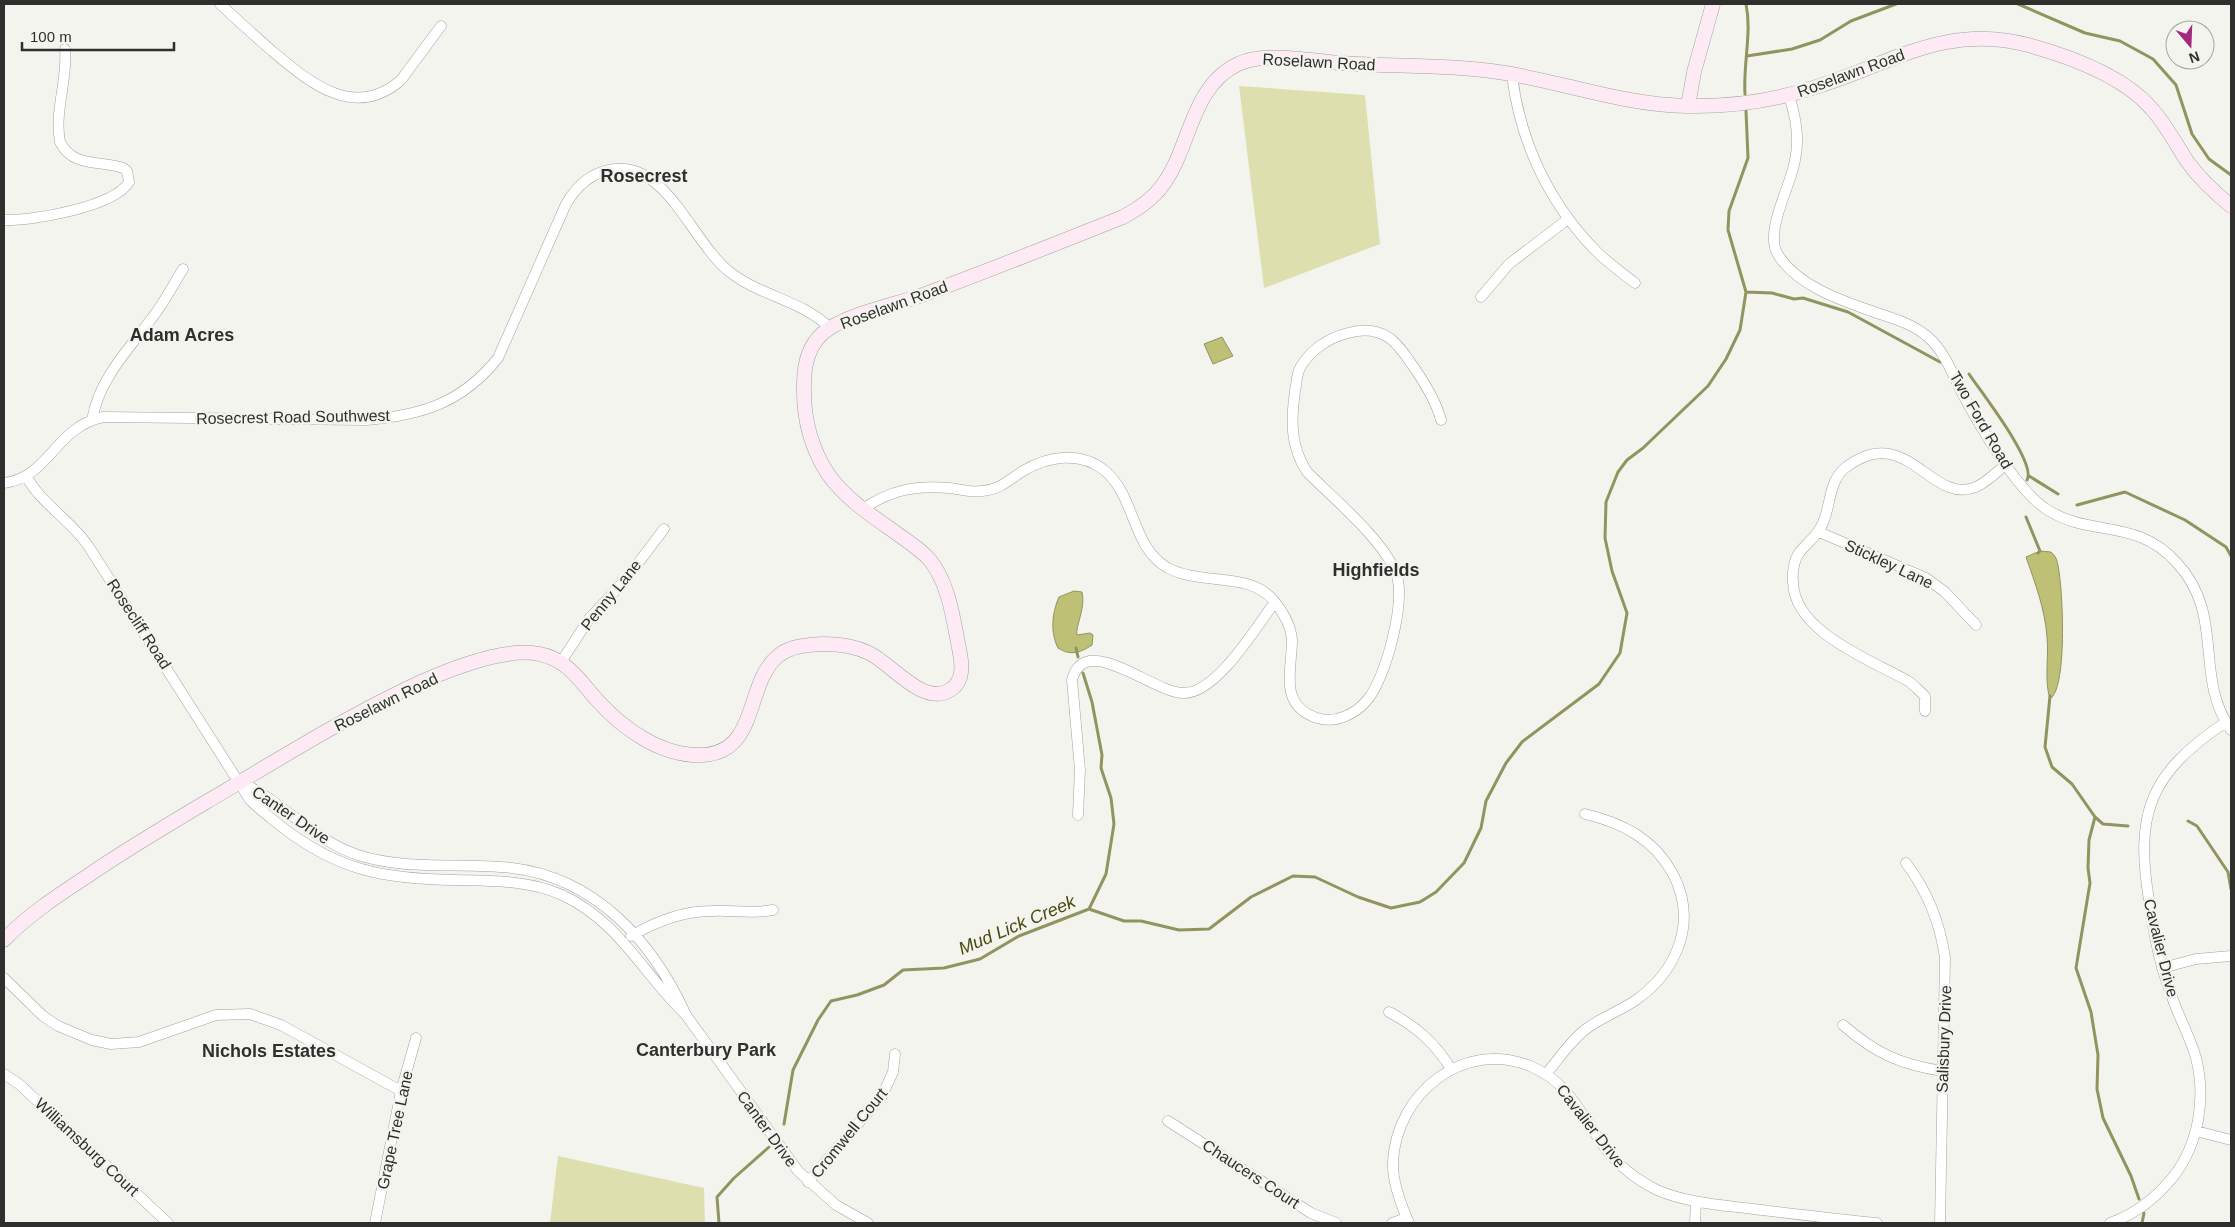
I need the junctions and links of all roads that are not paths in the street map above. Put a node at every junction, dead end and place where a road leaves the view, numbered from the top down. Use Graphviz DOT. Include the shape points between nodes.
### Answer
graph roads {
  1 [pos="220,4"];
  2 [pos="1713,4"];
  3 [pos="441,26"];
  4 [pos="65,49"];
  5 [pos="1512,75"];
  6 [pos="1789,96"];
  7 [pos="1688,106"];
  8 [pos="2231,206"];
  9 [pos="1568,219"];
  10 [pos="4,220"];
  11 [pos="183,269"];
  12 [pos="1635,283"];
  13 [pos="1481,297"];
  14 [pos="830,328"];
  15 [pos="92,420"];
  16 [pos="1441,420"];
  17 [pos="2006,464"];
  18 [pos="26,476"];
  19 [pos="4,483"];
  20 [pos="863,509"];
  21 [pos="664,529"];
  22 [pos="1819,532"];
  23 [pos="1275,602"];
  24 [pos="1976,625"];
  25 [pos="561,662"];
  26 [pos="1925,711"];
  27 [pos="2228,726"];
  28 [pos="240,782"];
  29 [pos="1585,814"];
  30 [pos="1078,815"];
  31 [pos="1906,863"];
  32 [pos="773,910"];
  33 [pos="635,934"];
  34 [pos="4,940"];
  35 [pos="623,941"];
  36 [pos="2231,956"];
  37 [pos="2162,968"];
  38 [pos="4,978"];
  39 [pos="1389,1012"];
  40 [pos="686,1015"];
  41 [pos="1844,1025"];
  42 [pos="416,1038"];
  43 [pos="895,1054"];
  44 [pos="1451,1069"];
  45 [pos="1943,1071"];
  46 [pos="4,1074"];
  47 [pos="1546,1074"];
  48 [pos="401,1091"];
  49 [pos="1168,1121"];
  50 [pos="2196,1131"];
  51 [pos="2231,1140"];
  52 [pos="808,1182"];
  53 [pos="1696,1202"];
  54 [pos="1408,1221"];
  55 [pos="168,1223"];
  56 [pos="375,1223"];
  57 [pos="868,1223"];
  58 [pos="1336,1223"];
  59 [pos="1392,1223"];
  60 [pos="1695,1223"];
  61 [pos="1877,1223"];
  62 [pos="1940,1223"];
  63 [pos="2110,1223"];
  1 -- 3 [label="street" via="306,79 345,96 373,96 394,86"];
  2 -- 7 [label="street"];
  4 -- 10 [label="street" via="60,142 79,160 123,168 129,182 126,188 71,212 28,220"];
  5 -- 7 [label="street, Roselawn Road" via="1622,98"];
  5 -- 9 [label="street" via="1515,102 1524,133 1547,186"];
  5 -- 14 [label="street, Roselawn Road" via="1478,70 1279,58 1247,60 1228,70 1205,96 1162,187 1137,209 959,281"];
  6 -- 7 [label="street, Roselawn Road" via="1745,103"];
  6 -- 8 [label="street, Roselawn Road" via="1949,40 1994,38 2029,45 2102,73 2139,96 2157,115 2188,163"];
  6 -- 17 [label="street, Two Ford Road" via="1798,140 1791,177 1774,231 1776,250 1792,271 1817,288 1905,322 1928,337 1946,359 1966,400"];
  9 -- 12 [label="street" via="1598,253"];
  9 -- 13 [label="street" via="1509,264"];
  11 -- 15 [label="street" via="154,316 104,382 94,405"];
  14 -- 15 [label="street, Rosecrest Road Southwest" via="812,312 757,290 725,268 655,181 632,170 612,169 591,176 573,192 498,358 485,374 457,396 403,415 366,420 103,417"];
  14 -- 20 [label="street, Roselawn Road" via="813,344 805,365 808,426 813,444 830,477"];
  15 -- 18 [label="street, Rosecrest Road Southwest" via="70,433 38,468"];
  16 -- 23 [label="street" via="1432,395 1406,356 1379,332 1361,330 1328,340 1310,354 1297,376 1292,436 1297,454 1307,472 1382,550 1392,565 1399,589 1399,604 1385,662 1375,689 1361,706 1339,719 1330,720 1312,716 1297,703 1288,682 1292,642 1289,627"];
  17 -- 22 [label="street" via="1975,487 1955,488 1939,482 1902,456 1884,453 1867,456 1844,469 1831,490"];
  17 -- 27 [label="street, Two Ford Road" via="2024,489 2047,510 2070,520 2144,537 2166,551 2182,568 2203,606 2213,692"];
  18 -- 19 [label="street, Rosecrest Road Southwest"];
  18 -- 28 [label="street, Rosecliff Road" via="43,501 71,524 89,546"];
  20 -- 23 [label="street" via="875,500 900,490 936,487 978,492 997,488 1034,465 1076,458 1102,468 1115,481 1128,503 1141,538 1157,561 1184,574 1257,586"];
  20 -- 25 [label="street, Roselawn Road" via="926,556 944,586 962,667 958,682 945,693 929,694 879,658 855,647 834,644 796,647 771,663 737,738 719,751 700,756 669,750 633,732 617,720"];
  21 -- 25 [label="street, Penny Lane" via="589,619"];
  22 -- 24 [label="street, Stickley Lane" via="1926,578 1945,592"];
  22 -- 26 [label="street" via="1799,554 1792,574 1793,591 1800,609 1847,648 1909,682 1925,696"];
  23 -- 30 [label="street" via="1228,664 1211,683 1196,692 1174,692 1155,686 1110,663 1089,661 1073,673 1080,770"];
  25 -- 28 [label="street, Roselawn Road" via="540,654 512,654 434,677 404,690"];
  27 -- 37 [label="street, Cavalier Drive" via="2198,741 2174,764 2158,788 2147,819 2146,883"];
  28 -- 33 [label="street, Canter Drive" via="258,790 325,840 359,855 406,864 512,868 542,874 600,901"];
  28 -- 34 [label="street, Roselawn Road" via="56,896"];
  28 -- 35 [label="street, Canter Drive" via="257,807 301,841 341,863 392,877 523,883 541,887 582,905 609,925"];
  29 -- 47 [label="street" via="1637,834 1666,861 1682,904 1681,939 1672,963 1660,979 1634,1001 1585,1030"];
  31 -- 45 [label="street, Salisbury Drive" via="1927,894 1942,938 1946,978"];
  32 -- 33 [label="street" via="688,913"];
  33 -- 35 [label="street"];
  33 -- 40 [label="street, Canter Drive" via="671,986"];
  35 -- 40 [label="street, Canter Drive" via="655,983"];
  36 -- 37 [label="street" via="2196,959"];
  37 -- 50 [label="street, Cavalier Drive" via="2196,1058 2199,1094"];
  38 -- 48 [label="street" via="43,1016 74,1034 92,1040 125,1044 139,1042 216,1015 250,1014 281,1025"];
  39 -- 44 [label="street" via="1422,1033"];
  40 -- 52 [label="street, Canter Drive" via="774,1142"];
  41 -- 45 [label="street" via="1886,1056"];
  42 -- 48 [label="street, Grape Tree Lane"];
  43 -- 52 [label="street, Cromwell Court" via="893,1072 882,1096"];
  44 -- 47 [label="street, Cavalier Drive" via="1470,1062 1501,1060"];
  44 -- 54 [label="street, Cavalier Drive" via="1419,1094 1398,1132 1393,1169"];
  45 -- 62 [label="street, Salisbury Drive"];
  46 -- 55 [label="street, Williamsburg Court" via="19,1084"];
  47 -- 53 [label="street, Cavalier Drive" via="1573,1099 1604,1147 1628,1172 1658,1190"];
  48 -- 56 [label="street, Grape Tree Lane"];
  49 -- 58 [label="street, Chaucers Court" via="1311,1212"];
  50 -- 51 [label="street"];
  50 -- 63 [label="street, Cavalier Drive" via="2186,1158 2166,1186 2138,1210"];
  52 -- 57 [label="street, Canter Drive" via="836,1205"];
  53 -- 60 [label="street"];
  53 -- 61 [label="street, Cavalier Drive"];
  54 -- 59 [label="street"];
}
